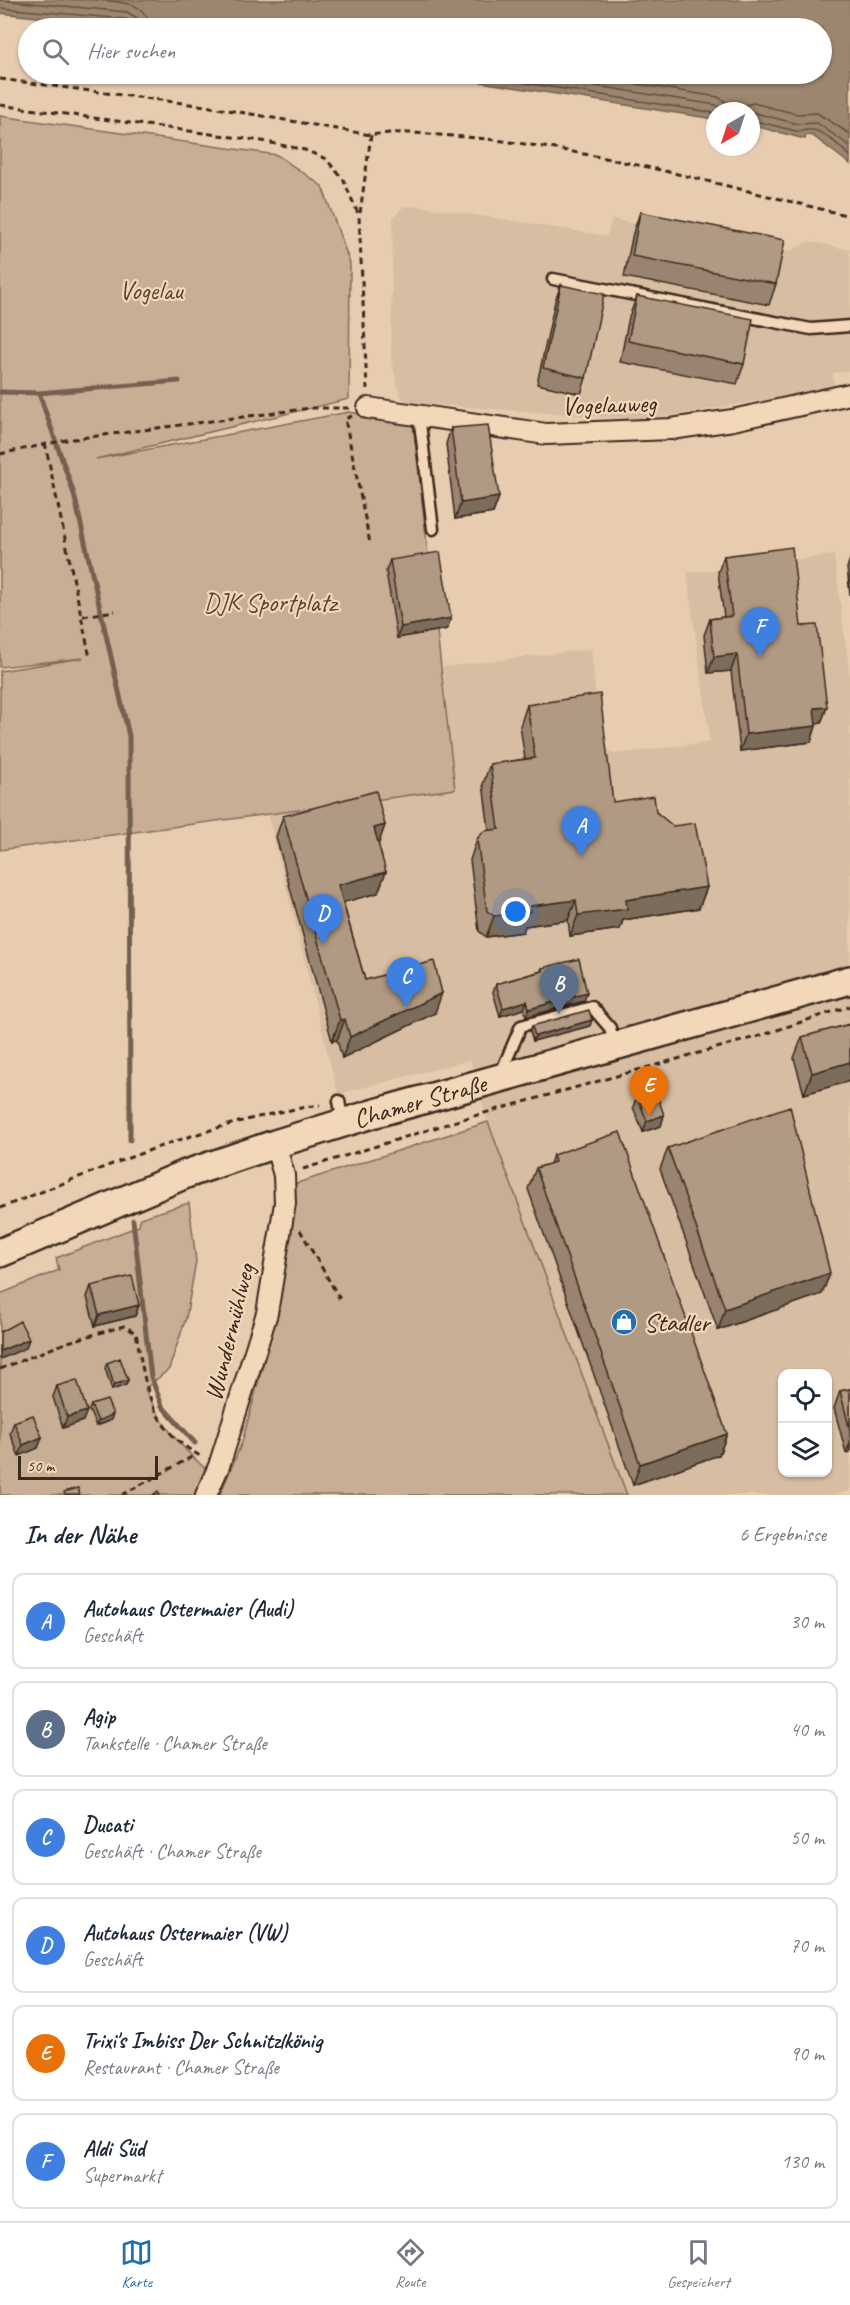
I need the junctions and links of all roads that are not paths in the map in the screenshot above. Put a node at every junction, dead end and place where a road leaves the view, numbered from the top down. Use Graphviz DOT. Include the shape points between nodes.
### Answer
graph roads {
  1 [pos="553,279"];
  2 [pos="850,326"];
  3 [pos="850,394"];
  4 [pos="368,408"];
  5 [pos="419,415"];
  6 [pos="433,529"];
  7 [pos="850,980"];
  8 [pos="615,1047"];
  9 [pos="498,1079"];
  10 [pos="275,1144"];
  11 [pos="0,1253"];
  12 [pos="207,1495"];
  1 -- 2 [label="lane" via="811,329"];
  3 -- 5 [label="street, Vogelauweg" via="733,420 671,429 546,434"];
  4 -- 5 [label="street, Vogelauweg"];
  5 -- 6 [label="lane"];
  7 -- 8 [label="main road, Chamer Straße"];
  8 -- 9 [label="main road, Chamer Straße"];
  8 -- 9 [label="lane" via="610,1028 591,1007 522,1026"];
  9 -- 10 [label="main road, Chamer Straße" via="341,1112"];
  10 -- 11 [label="main road, Chamer Straße" via="186,1174"];
  10 -- 12 [label="street, Wundermühlweg" via="284,1175 285,1203 267,1313"];
}
